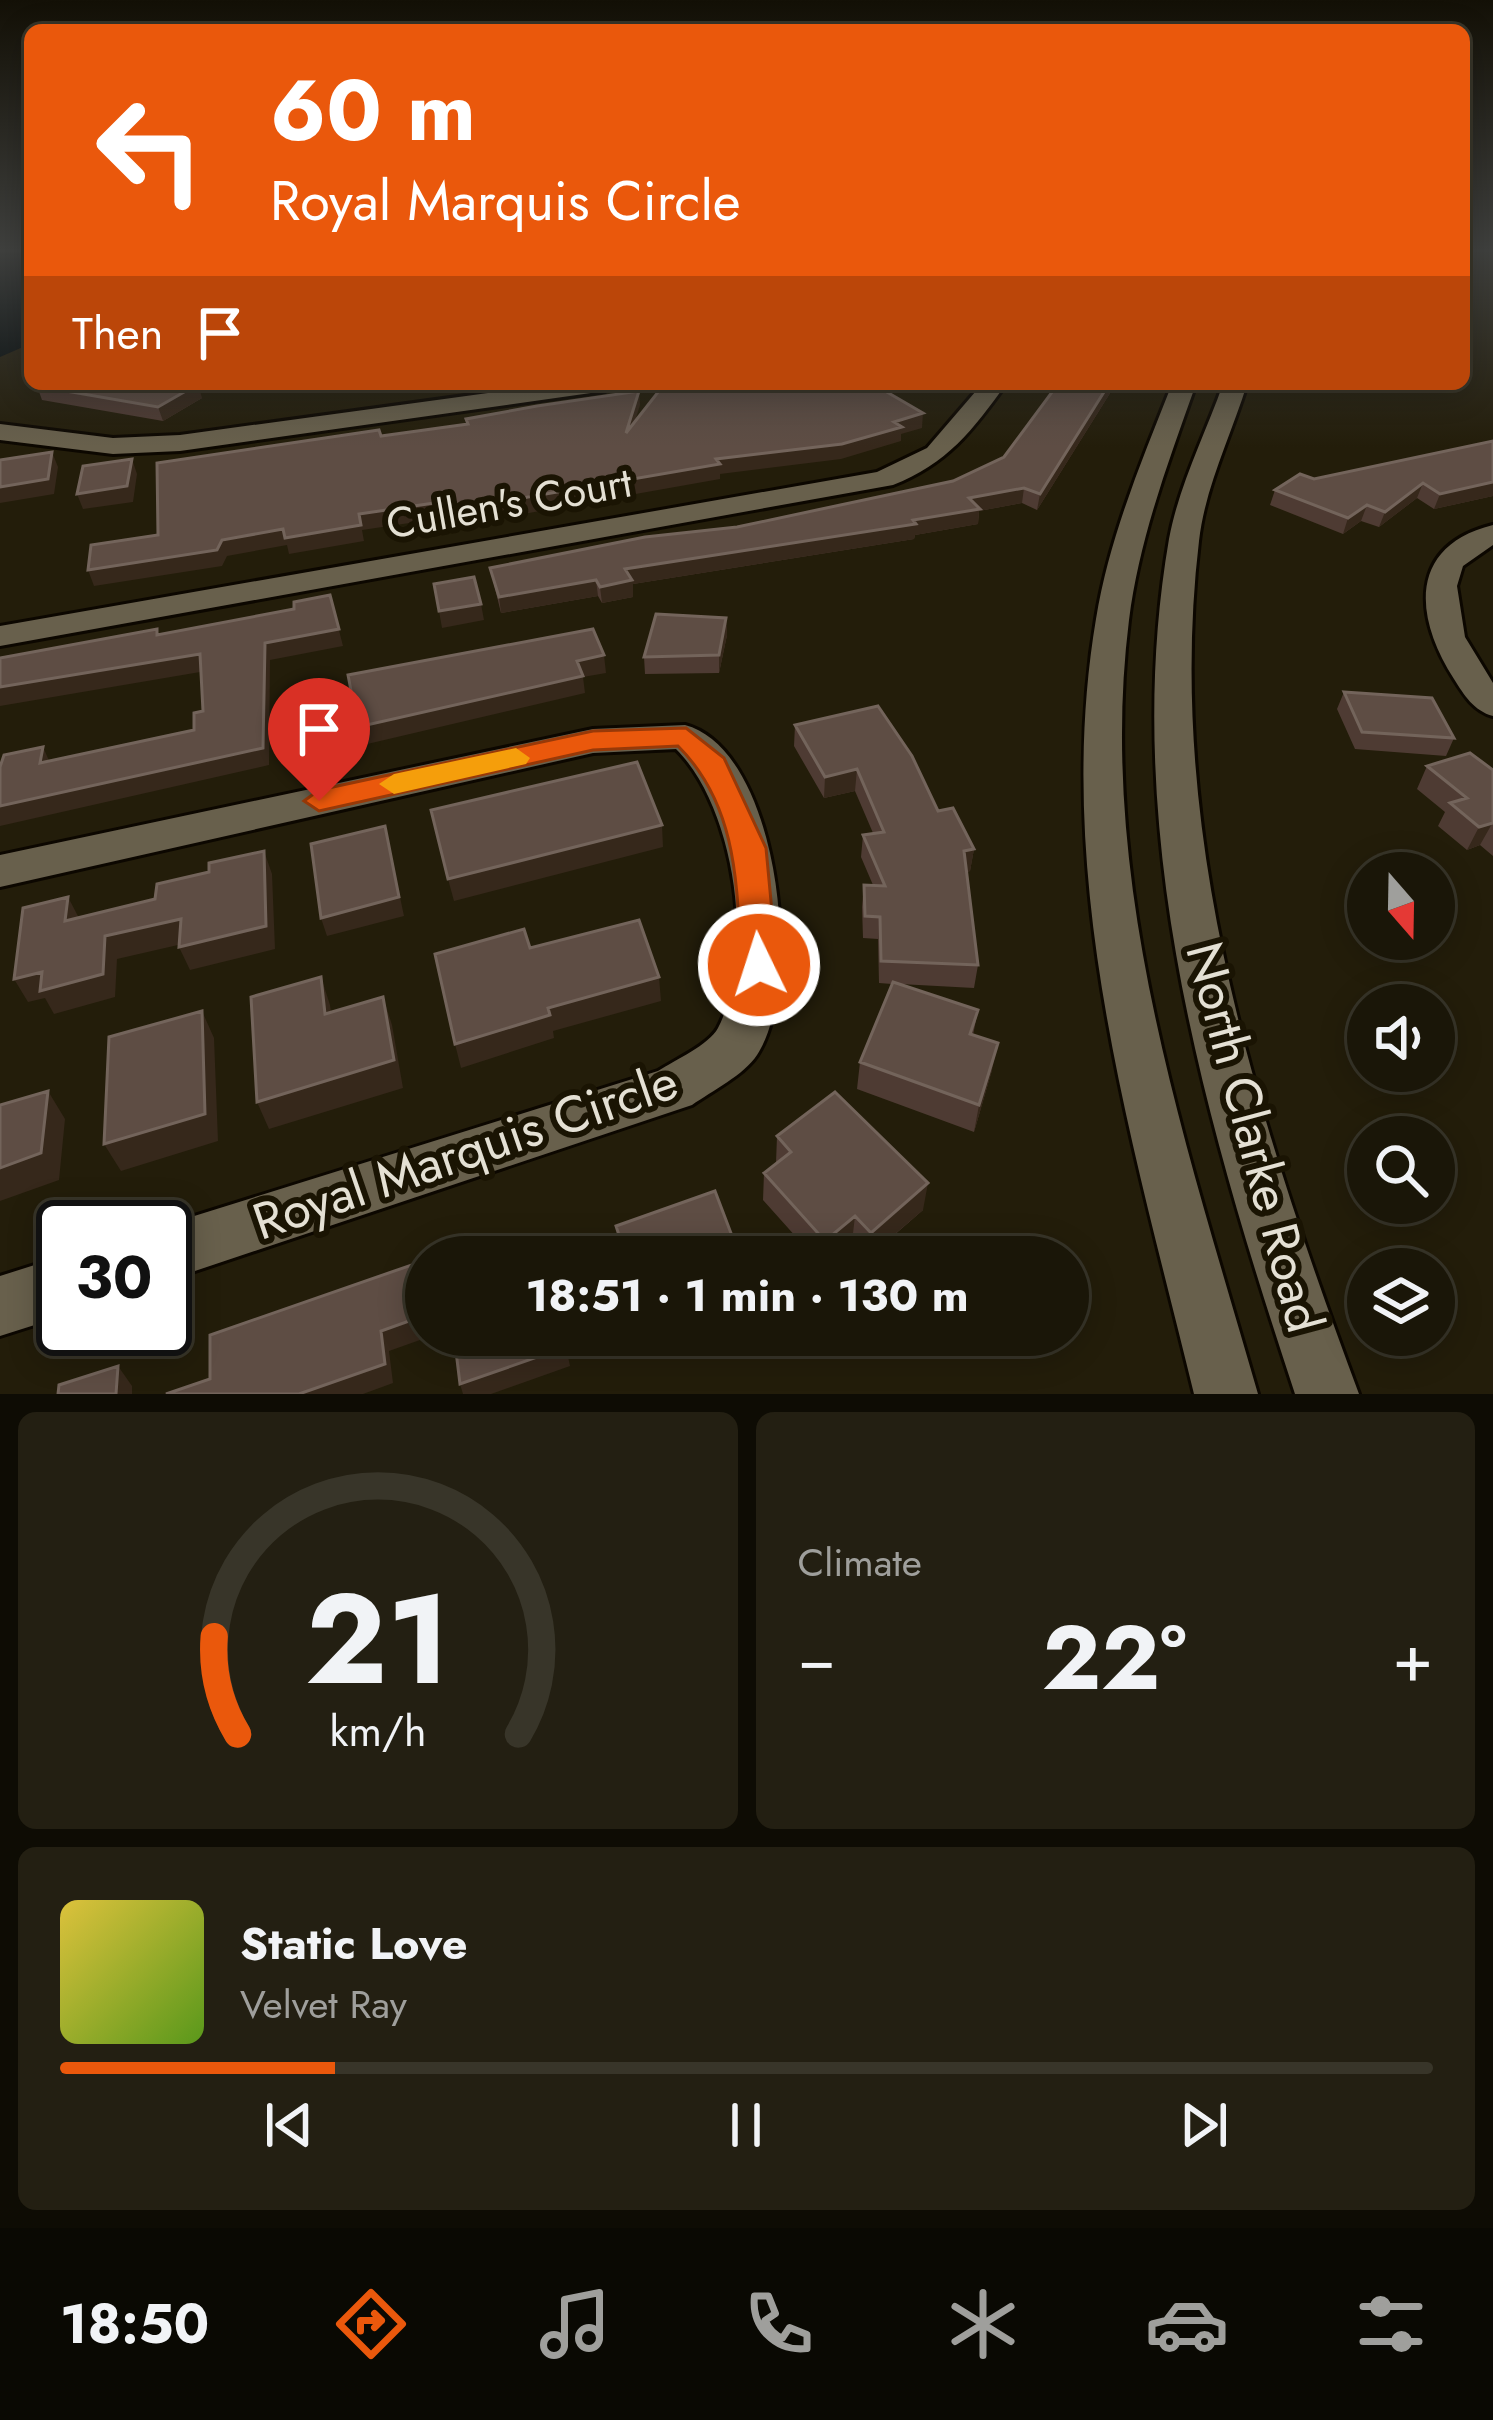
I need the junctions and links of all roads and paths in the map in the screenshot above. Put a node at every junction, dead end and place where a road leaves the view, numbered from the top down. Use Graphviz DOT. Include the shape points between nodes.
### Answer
graph roads {
  1 [pos="556,390"];
  2 [pos="990,390"];
  3 [pos="1180,390"];
  4 [pos="1227,390"];
  5 [pos="0,432"];
  6 [pos="1493,534"];
  7 [pos="0,636"];
  8 [pos="1493,705"];
  9 [pos="0,871"];
  10 [pos="192,1244"];
  11 [pos="36,1295"];
  12 [pos="0,1306"];
  13 [pos="1226,1394"];
  14 [pos="1327,1394"];
  1 -- 5 [label="street" via="180,443 112,446"];
  2 -- 7 [label="street, Cullen's Court" via="928,464 883,479"];
  3 -- 13 [label="street, North Clarke Road" via="1112,620 1104,730 1116,917 1152,1108"];
  4 -- 14 [label="street, North Clarke Road" via="1185,535 1176,782 1213,1020"];
  6 -- 8 [label="street" via="1456,549 1445,564 1441,598 1457,658"];
  9 -- 10 [label="street, Royal Marquis Circle" via="593,741 686,737 714,764 751,848 759,965 737,1043 674,1089"];
  11 -- 12 [label="street"];
}
